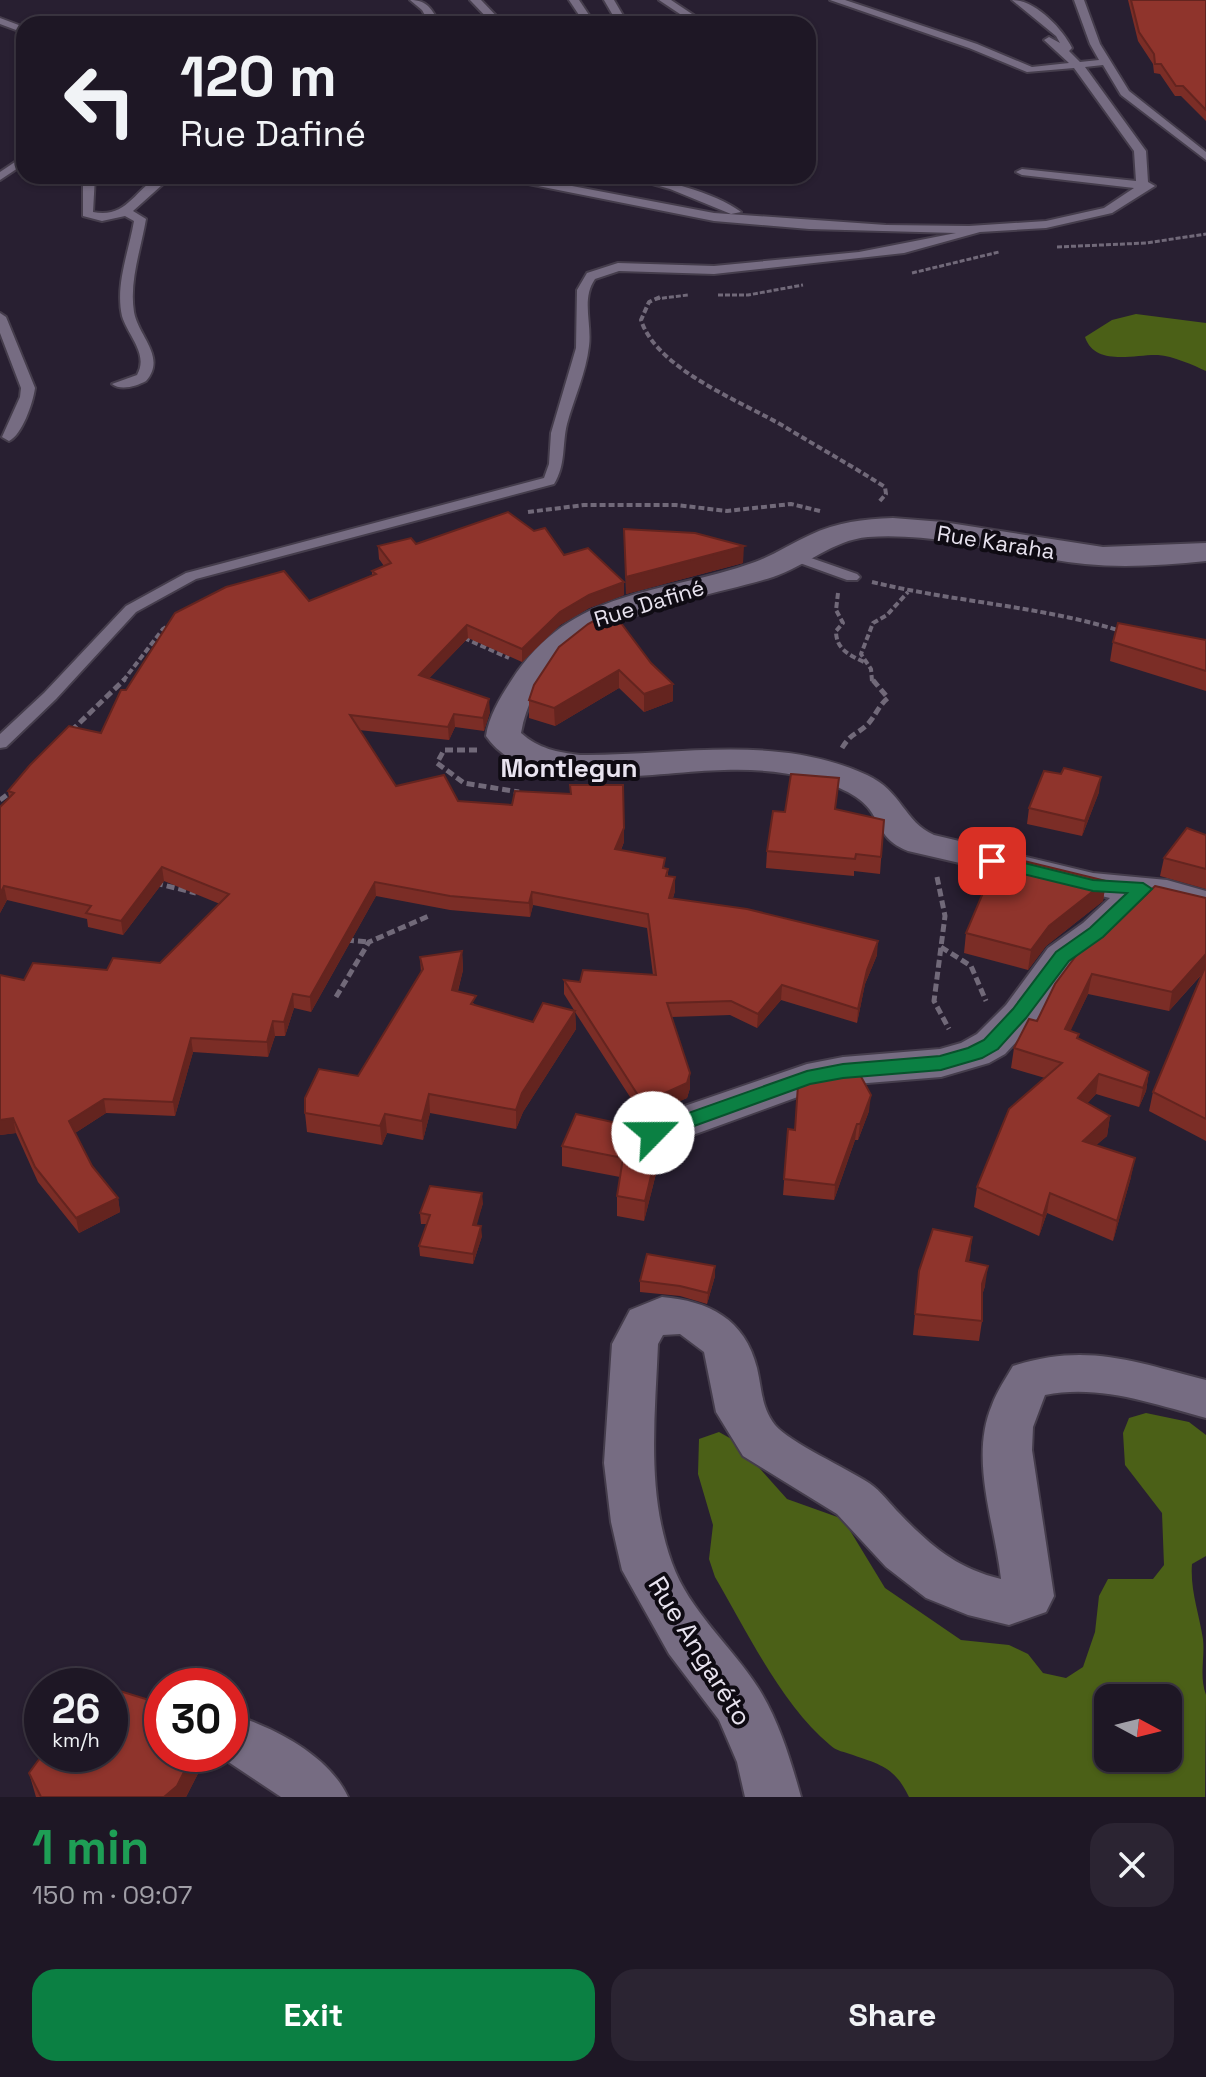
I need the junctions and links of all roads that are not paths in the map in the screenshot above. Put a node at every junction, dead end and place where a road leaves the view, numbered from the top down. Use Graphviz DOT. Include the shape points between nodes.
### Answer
graph roads {
  1 [pos="415,0"];
  2 [pos="475,0"];
  3 [pos="664,0"];
  4 [pos="835,0"];
  5 [pos="1017,0"];
  6 [pos="1079,0"];
  7 [pos="430,16"];
  8 [pos="491,16"];
  9 [pos="689,16"];
  10 [pos="1049,40"];
  11 [pos="1070,54"];
  12 [pos="1105,62"];
  13 [pos="1080,65"];
  14 [pos="1206,157"];
  15 [pos="1022,172"];
  16 [pos="89,184"];
  17 [pos="157,184"];
  18 [pos="535,184"];
  19 [pos="662,184"];
  20 [pos="1149,186"];
  21 [pos="126,212"];
  22 [pos="752,220"];
  23 [pos="974,232"];
  24 [pos="0,317"];
  25 [pos="119,384"];
  26 [pos="9,437"];
  27 [pos="1206,552"];
  28 [pos="791,555"];
  29 [pos="852,577"];
  30 [pos="0,743"];
  31 [pos="1143,889"];
  32 [pos="1206,904"];
  33 [pos="653,1133"];
  34 [pos="1206,1399"];
  35 [pos="248,1745"];
  36 [pos="320,1797"];
  37 [pos="773,1797"];
  1 -- 7 [label="lane"];
  2 -- 8 [label="lane"];
  3 -- 9 [label="lane"];
  4 -- 13 [label="lane" via="1031,70"];
  5 -- 11 [label="lane" via="1060,34"];
  6 -- 12 [label="lane"];
  10 -- 11 [label="lane"];
  11 -- 13 [label="lane"];
  12 -- 13 [label="lane"];
  12 -- 14 [label="lane" via="1125,93"];
  13 -- 20 [label="lane" via="1149,164"];
  15 -- 20 [label="lane"];
  16 -- 21 [label="lane" via="87,214"];
  17 -- 21 [label="lane"];
  18 -- 22 [label="lane" via="685,213"];
  19 -- 22 [label="lane"];
  20 -- 23 [label="lane" via="1140,199 1107,213"];
  21 -- 25 [label="lane" via="140,219 131,252 128,309 147,367 140,379"];
  22 -- 23 [label="lane"];
  23 -- 30 [label="lane" via="859,256 714,270 618,267 591,276 580,294 584,336 576,382 558,431 556,472 549,481 191,576 131,609"];
  24 -- 26 [label="lane" via="28,388"];
  27 -- 28 [label="street, Rue Karaha" via="1116,558 866,524"];
  28 -- 29 [label="lane"];
  28 -- 31 [label="street, Rue Dafiné" via="773,566 618,609 582,625 532,668 503,736 541,761 634,765 742,759 828,773 869,792 889,808 896,827 931,847 1093,885"];
  31 -- 32 [label="street"];
  31 -- 33 [label="street" via="1062,957 991,1044 975,1053 930,1064 807,1078"];
  34 -- 37 [label="street, Rue Angaréto" via="1088,1372 1030,1379 1014,1409 1008,1459 1028,1596 1009,1603 944,1583 904,1552 855,1500 760,1442 740,1412 733,1367 717,1334 689,1317 662,1315 646,1323 635,1344 628,1463 648,1570 688,1638 740,1706"];
  35 -- 36 [label="street" via="294,1773"];
}
